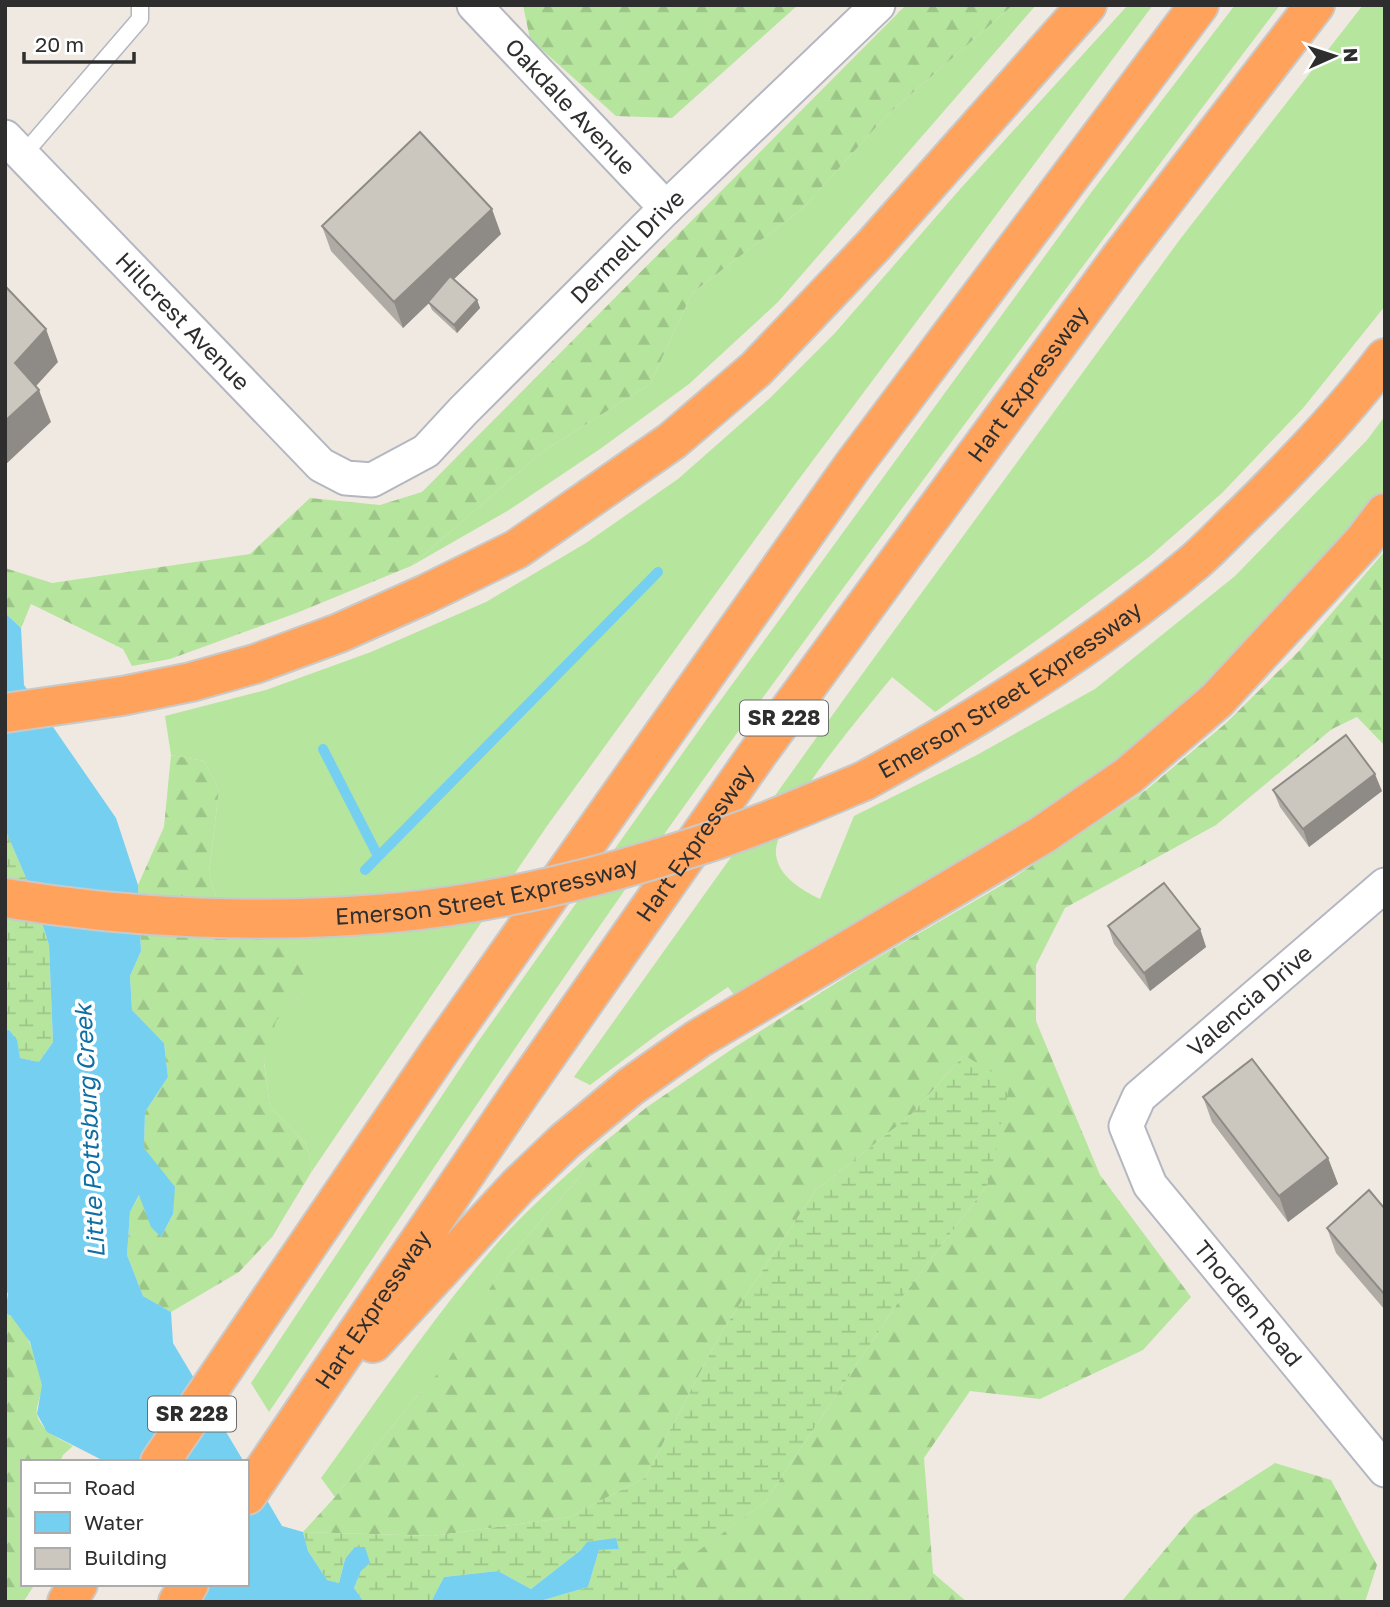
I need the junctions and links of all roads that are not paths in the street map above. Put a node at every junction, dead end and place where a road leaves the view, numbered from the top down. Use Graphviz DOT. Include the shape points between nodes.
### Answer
graph roads {
  1 [pos="140,5"];
  2 [pos="474,5"];
  3 [pos="878,5"];
  4 [pos="1087,5"];
  5 [pos="1199,5"];
  6 [pos="1315,5"];
  7 [pos="14,146"];
  8 [pos="666,208"];
  9 [pos="1385,358"];
  10 [pos="372,480"];
  11 [pos="1385,513"];
  12 [pos="5,713"];
  13 [pos="1385,885"];
  14 [pos="5,898"];
  15 [pos="1126,1126"];
  16 [pos="277,1448"];
  17 [pos="161,1460"];
  18 [pos="1385,1470"];
  19 [pos="248,1493"];
  20 [pos="77,1586"];
  21 [pos="188,1586"];
  22 [pos="67,1602"];
  23 [pos="178,1602"];
  1 -- 7 [label="lane" via="140,19"];
  2 -- 8 [label="street, Oakdale Avenue"];
  3 -- 8 [label="street, Dermell Drive"];
  4 -- 12 [label="highway" via="873,246 756,369 672,441 517,549 339,633 255,664 122,696"];
  5 -- 17 [label="highway, SR 228" via="852,467 455,1030"];
  6 -- 16 [label="highway, Hart Expressway / SR 228" via="1121,257 758,753"];
  7 -- 10 [label="street, Hillcrest Avenue" via="321,465 346,478"];
  8 -- 10 [label="street, Dermell Drive" via="426,452"];
  9 -- 14 [label="highway, Emerson Street Expressway, bridge" via="1299,459 1194,563 1130,614 933,744 864,781 719,839 617,870 493,898 391,913 285,918 158,916"];
  11 -- 16 [label="highway" via="1217,700 1128,776 1042,835 698,1039 574,1133 472,1234"];
  13 -- 15 [label="street, Valencia Drive" via="1139,1097"];
  15 -- 18 [label="street, Thorden Road" via="1150,1185"];
  16 -- 19 [label="highway, Hart Expressway / SR 228"];
  20 -- 22 [label="highway"];
  21 -- 23 [label="highway"];
}
